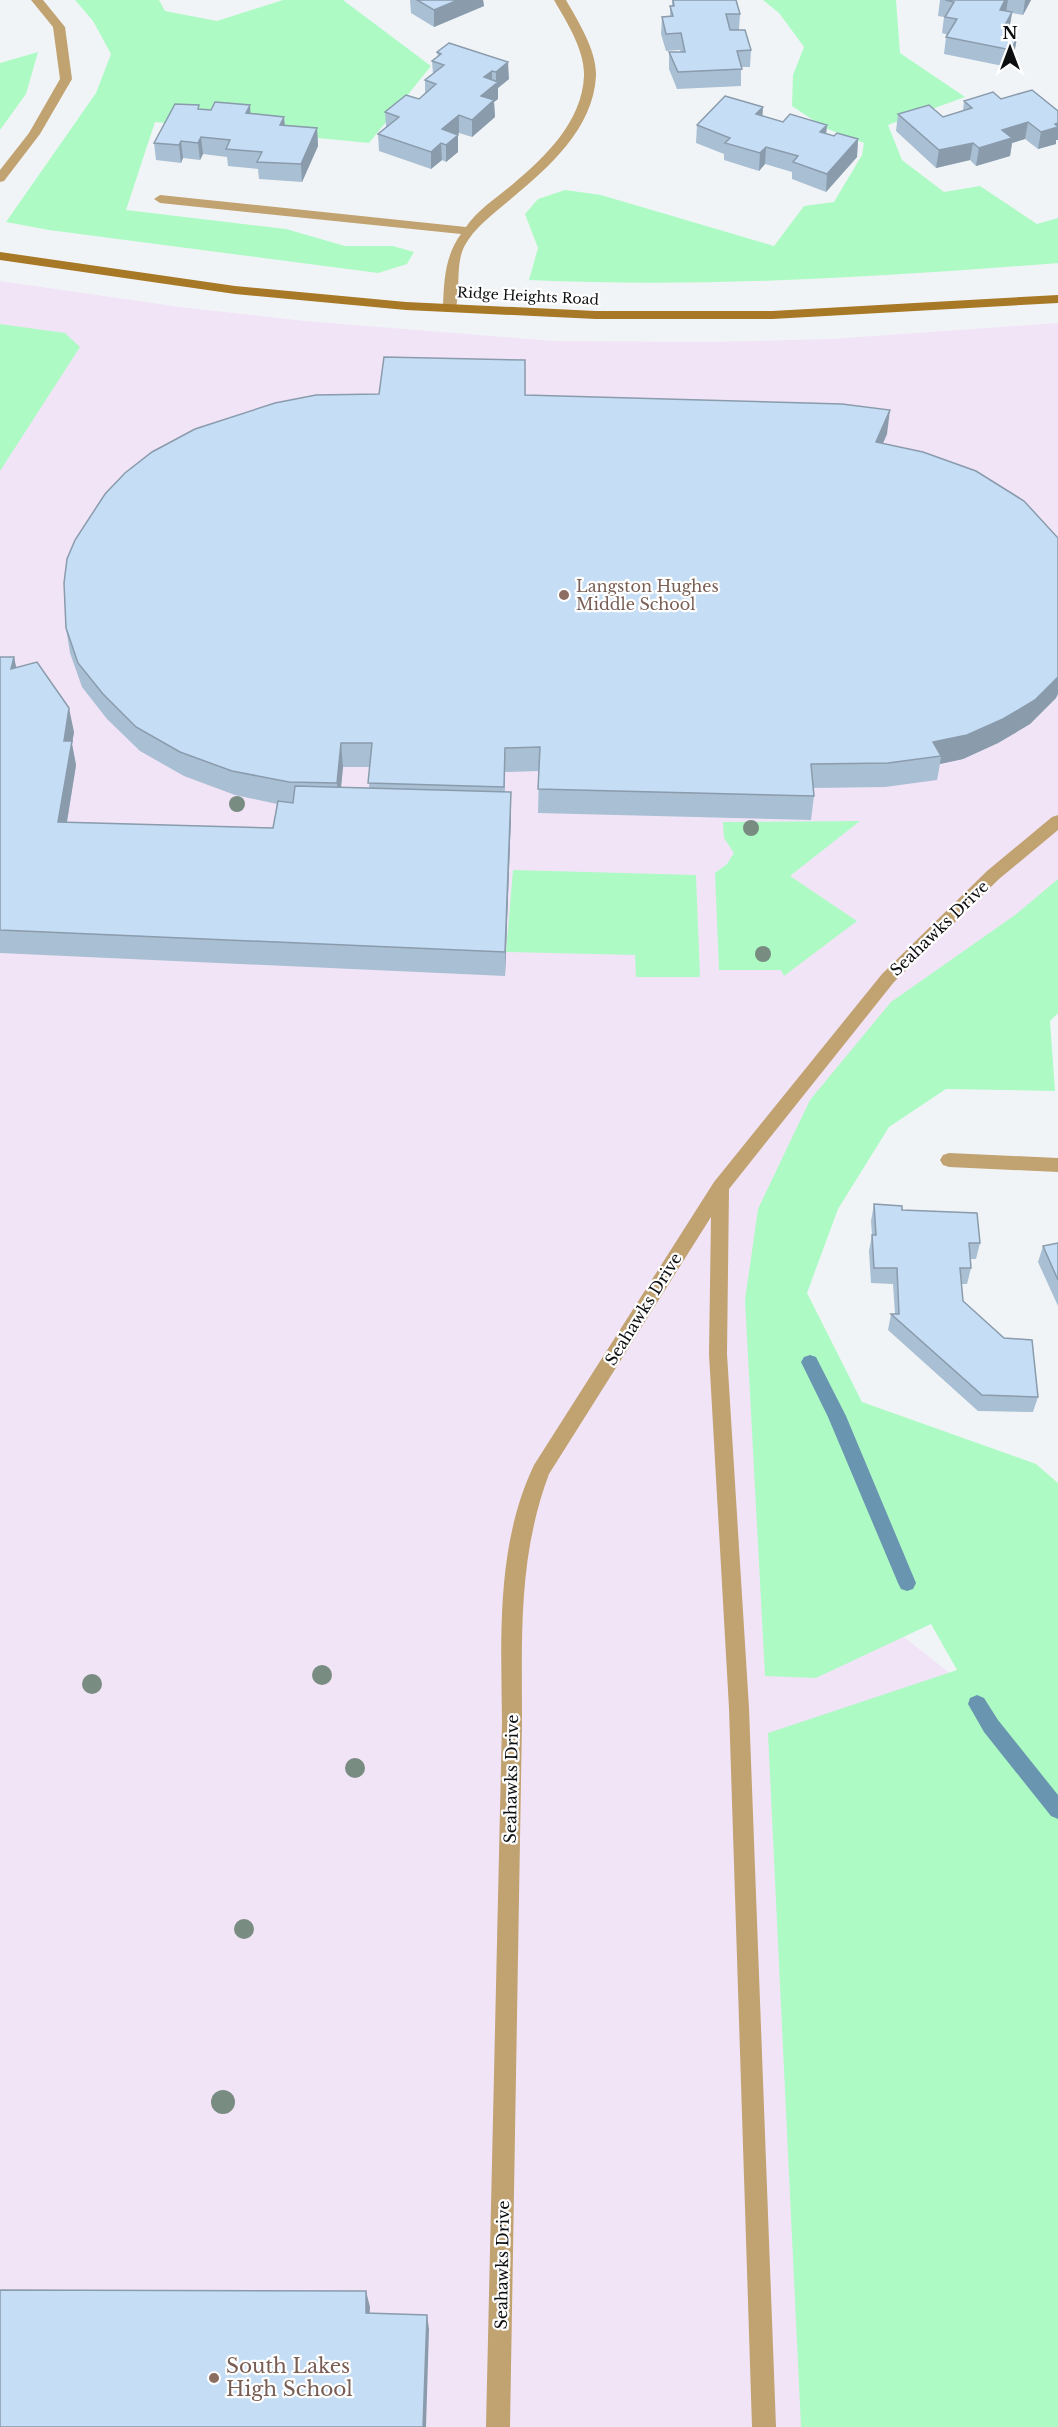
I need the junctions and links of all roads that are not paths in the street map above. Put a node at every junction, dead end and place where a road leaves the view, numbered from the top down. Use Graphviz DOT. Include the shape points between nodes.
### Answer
graph roads {
  1 [pos="37,0"];
  2 [pos="560,0"];
  3 [pos="0,178"];
  4 [pos="160,199"];
  5 [pos="469,231"];
  6 [pos="0,256"];
  7 [pos="1058,299"];
  8 [pos="450,307"];
  9 [pos="1058,821"];
  10 [pos="949,1160"];
  11 [pos="1058,1165"];
  12 [pos="720,1187"];
  13 [pos="498,2427"];
  14 [pos="764,2427"];
  1 -- 3 [label="street" via="59,27 66,79 34,134"];
  2 -- 5 [label="street" via="581,37 590,75 584,103 568,135 547,162"];
  4 -- 5 [label="street"];
  5 -- 8 [label="street" via="457,248 450,280"];
  6 -- 8 [label="street, Ridge Heights Road" via="235,290"];
  7 -- 8 [label="street, Ridge Heights Road" via="772,315 596,315"];
  9 -- 12 [label="street, Seahawks Drive" via="993,875 888,978"];
  10 -- 11 [label="street"];
  12 -- 13 [label="street, Seahawks Drive" via="540,1471 518,1551 511,1622"];
  12 -- 14 [label="street" via="718,1354 739,1708"];
}
